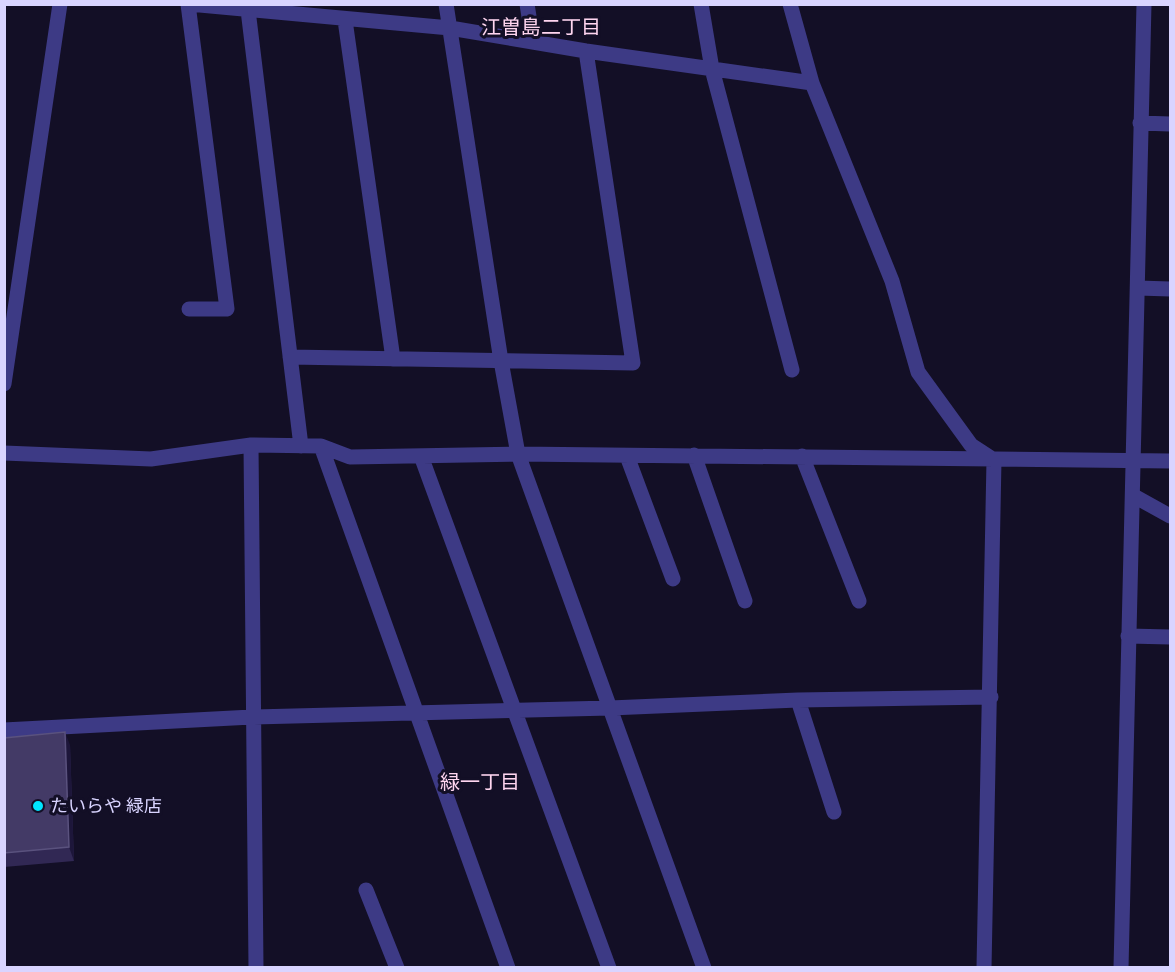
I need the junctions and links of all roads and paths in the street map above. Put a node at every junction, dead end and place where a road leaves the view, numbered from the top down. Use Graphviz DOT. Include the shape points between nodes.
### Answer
graph roads {
  1 [pos="60,4"];
  2 [pos="188,4"];
  3 [pos="446,4"];
  4 [pos="527,4"];
  5 [pos="701,4"];
  6 [pos="790,4"];
  7 [pos="1144,4"];
  8 [pos="248,10"];
  9 [pos="345,20"];
  10 [pos="450,27"];
  11 [pos="533,42"];
  12 [pos="586,51"];
  13 [pos="712,69"];
  14 [pos="812,83"];
  15 [pos="1140,123"];
  16 [pos="1170,124"];
  17 [pos="1138,288"];
  18 [pos="1170,289"];
  19 [pos="189,309"];
  20 [pos="290,357"];
  21 [pos="393,359"];
  22 [pos="501,361"];
  23 [pos="792,370"];
  24 [pos="4,384"];
  25 [pos="251,445"];
  26 [pos="301,446"];
  27 [pos="321,446"];
  28 [pos="4,453"];
  29 [pos="518,454"];
  30 [pos="694,455"];
  31 [pos="421,456"];
  32 [pos="627,456"];
  33 [pos="802,456"];
  34 [pos="994,460"];
  35 [pos="1170,460"];
  36 [pos="1134,461"];
  37 [pos="1134,496"];
  38 [pos="1170,516"];
  39 [pos="673,579"];
  40 [pos="745,601"];
  41 [pos="859,602"];
  42 [pos="1128,636"];
  43 [pos="1170,637"];
  44 [pos="991,697"];
  45 [pos="798,700"];
  46 [pos="610,708"];
  47 [pos="513,711"];
  48 [pos="416,713"];
  49 [pos="252,717"];
  50 [pos="4,730"];
  51 [pos="834,812"];
  52 [pos="366,890"];
  53 [pos="256,968"];
  54 [pos="397,968"];
  55 [pos="508,968"];
  56 [pos="609,968"];
  57 [pos="704,968"];
  58 [pos="984,968"];
  59 [pos="1121,968"];
  1 -- 24 [label="street"];
  2 -- 8 [label="street"];
  2 -- 19 [label="street" via="227,309"];
  3 -- 10 [label="street"];
  4 -- 11 [label="street"];
  5 -- 13 [label="street"];
  6 -- 14 [label="street"];
  7 -- 15 [label="street"];
  8 -- 9 [label="street"];
  8 -- 20 [label="street"];
  9 -- 10 [label="street"];
  9 -- 21 [label="street"];
  10 -- 11 [label="street"];
  10 -- 22 [label="street"];
  11 -- 12 [label="street"];
  12 -- 13 [label="street"];
  12 -- 22 [label="street" via="633,363"];
  13 -- 14 [label="street"];
  13 -- 23 [label="street"];
  14 -- 34 [label="street" via="892,281 918,372 971,445"];
  15 -- 16 [label="street"];
  15 -- 17 [label="street"];
  17 -- 18 [label="street"];
  17 -- 36 [label="street"];
  20 -- 21 [label="street"];
  20 -- 26 [label="street"];
  21 -- 22 [label="street"];
  22 -- 29 [label="street"];
  25 -- 26 [label="street"];
  25 -- 28 [label="street" via="151,459"];
  25 -- 49 [label="street"];
  26 -- 27 [label="street"];
  27 -- 31 [label="street" via="350,457"];
  27 -- 48 [label="street"];
  29 -- 31 [label="street"];
  29 -- 32 [label="street"];
  29 -- 46 [label="street"];
  30 -- 32 [label="street"];
  30 -- 33 [label="street"];
  30 -- 40 [label="street"];
  31 -- 47 [label="street"];
  32 -- 39 [label="street"];
  33 -- 34 [label="street"];
  33 -- 41 [label="street"];
  34 -- 36 [label="street"];
  34 -- 44 [label="street"];
  35 -- 36 [label="street"];
  36 -- 37 [label="street"];
  37 -- 38 [label="street"];
  37 -- 42 [label="street"];
  42 -- 43 [label="street"];
  42 -- 59 [label="street"];
  44 -- 45 [label="street"];
  44 -- 58 [label="street"];
  45 -- 46 [label="street"];
  45 -- 51 [label="street"];
  46 -- 47 [label="street"];
  46 -- 57 [label="street"];
  47 -- 48 [label="street"];
  47 -- 56 [label="street"];
  48 -- 49 [label="street"];
  48 -- 55 [label="street"];
  49 -- 50 [label="street"];
  49 -- 53 [label="street"];
  52 -- 54 [label="street"];
}
